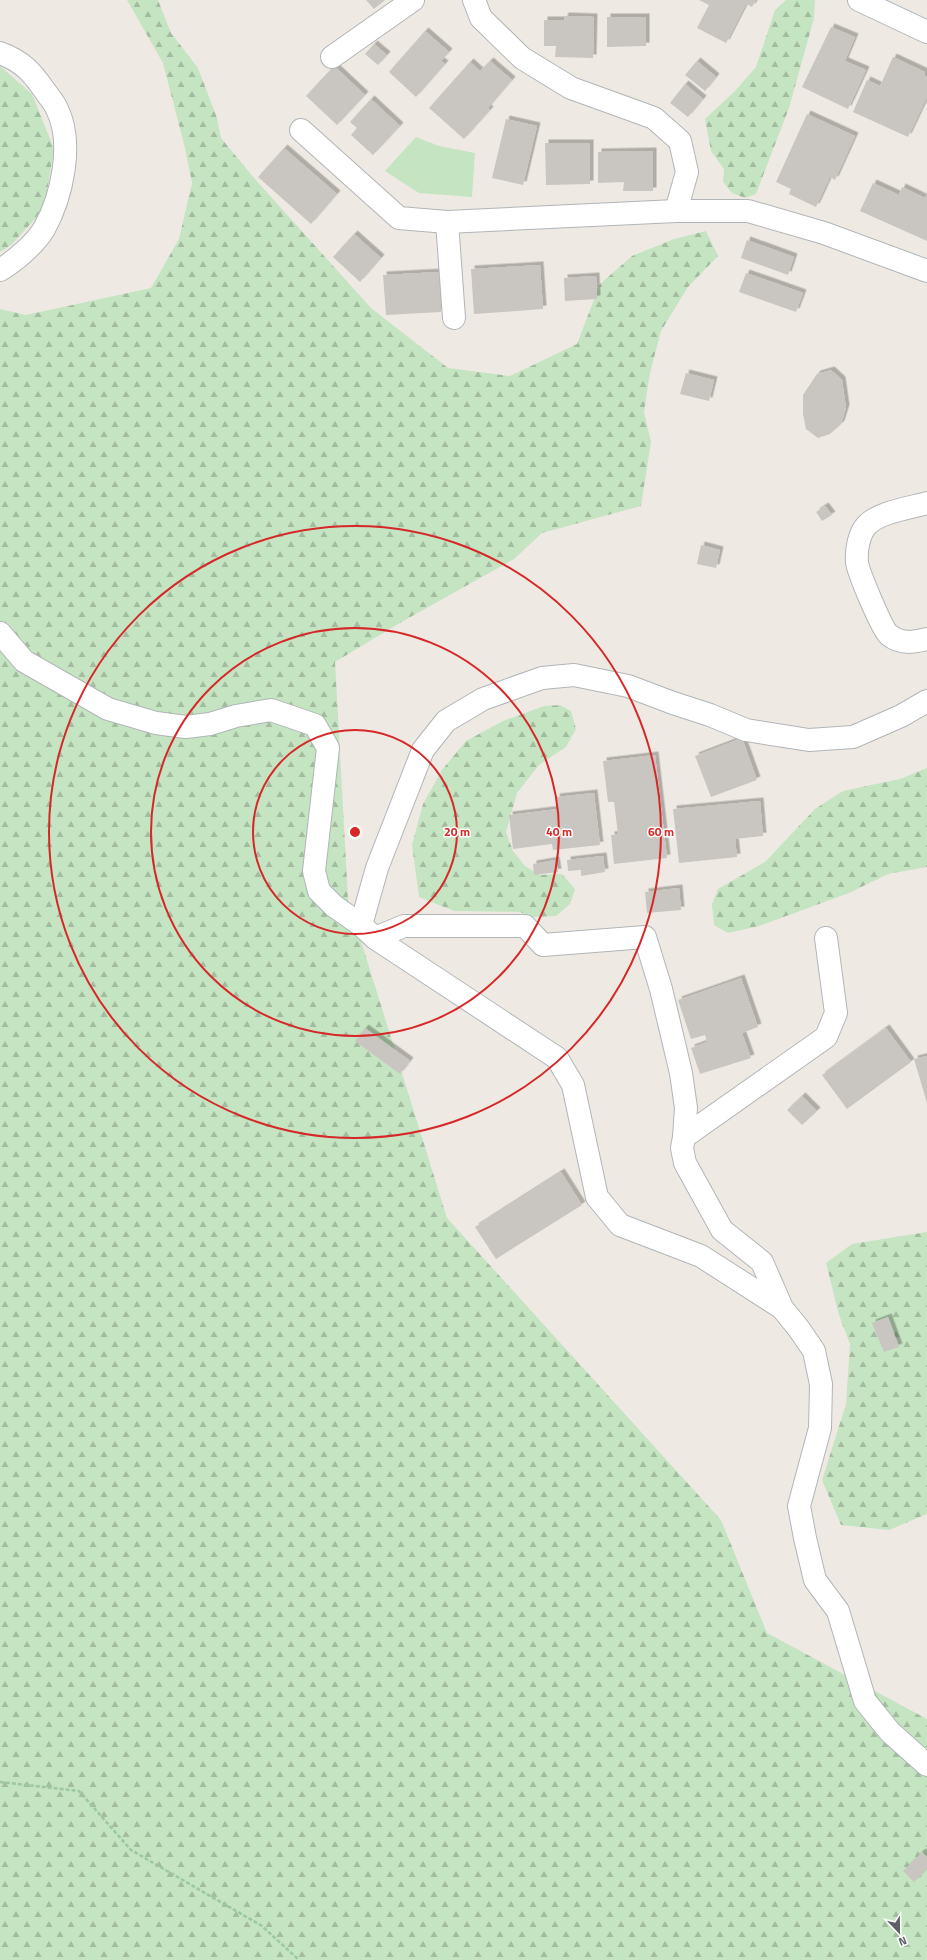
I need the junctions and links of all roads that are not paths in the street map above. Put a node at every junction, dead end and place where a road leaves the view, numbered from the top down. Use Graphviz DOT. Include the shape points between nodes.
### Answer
graph roads {
  1 [pos="413,0"];
  2 [pos="474,0"];
  3 [pos="859,0"];
  4 [pos="927,32"];
  5 [pos="0,53"];
  6 [pos="332,57"];
  7 [pos="301,130"];
  8 [pos="676,211"];
  9 [pos="447,222"];
  10 [pos="0,270"];
  11 [pos="927,271"];
  12 [pos="454,318"];
  13 [pos="927,503"];
  14 [pos="0,633"];
  15 [pos="927,638"];
  16 [pos="927,701"];
  17 [pos="368,932"];
  18 [pos="826,938"];
  19 [pos="684,1137"];
  20 [pos="782,1308"];
  21 [pos="927,1766"];
  1 -- 6 [label="street"];
  2 -- 8 [label="street" via="481,18 522,58 571,88 654,118 680,141 687,172"];
  3 -- 4 [label="street"];
  5 -- 10 [label="street" via="29,68 57,109 64,134 64,164 58,197 44,230 15,261"];
  7 -- 9 [label="street" via="399,218"];
  8 -- 9 [label="street"];
  8 -- 11 [label="street" via="748,212 824,232"];
  9 -- 12 [label="street"];
  13 -- 15 [label="street" via="880,516 868,523 860,532 857,563 873,605 889,635 909,643"];
  14 -- 17 [label="street" via="24,661 108,709 156,723 186,727 271,710 315,725 328,748 314,871 319,891"];
  16 -- 17 [label="street" via="901,716 853,737 809,740 746,730 628,686 574,675 542,678 483,699 446,721 422,750 377,868"];
  17 -- 19 [label="street" via="404,926 525,926 543,945 645,937 661,989 681,1073 686,1108"];
  17 -- 20 [label="street" via="557,1058 573,1085 597,1197 620,1225 702,1256"];
  18 -- 19 [label="street" via="836,1014 826,1037"];
  19 -- 20 [label="street" via="682,1148 685,1164 722,1230 762,1262"];
  20 -- 21 [label="street" via="814,1351 821,1384 820,1428 799,1506 815,1580 838,1611 865,1701 890,1732"];
}
